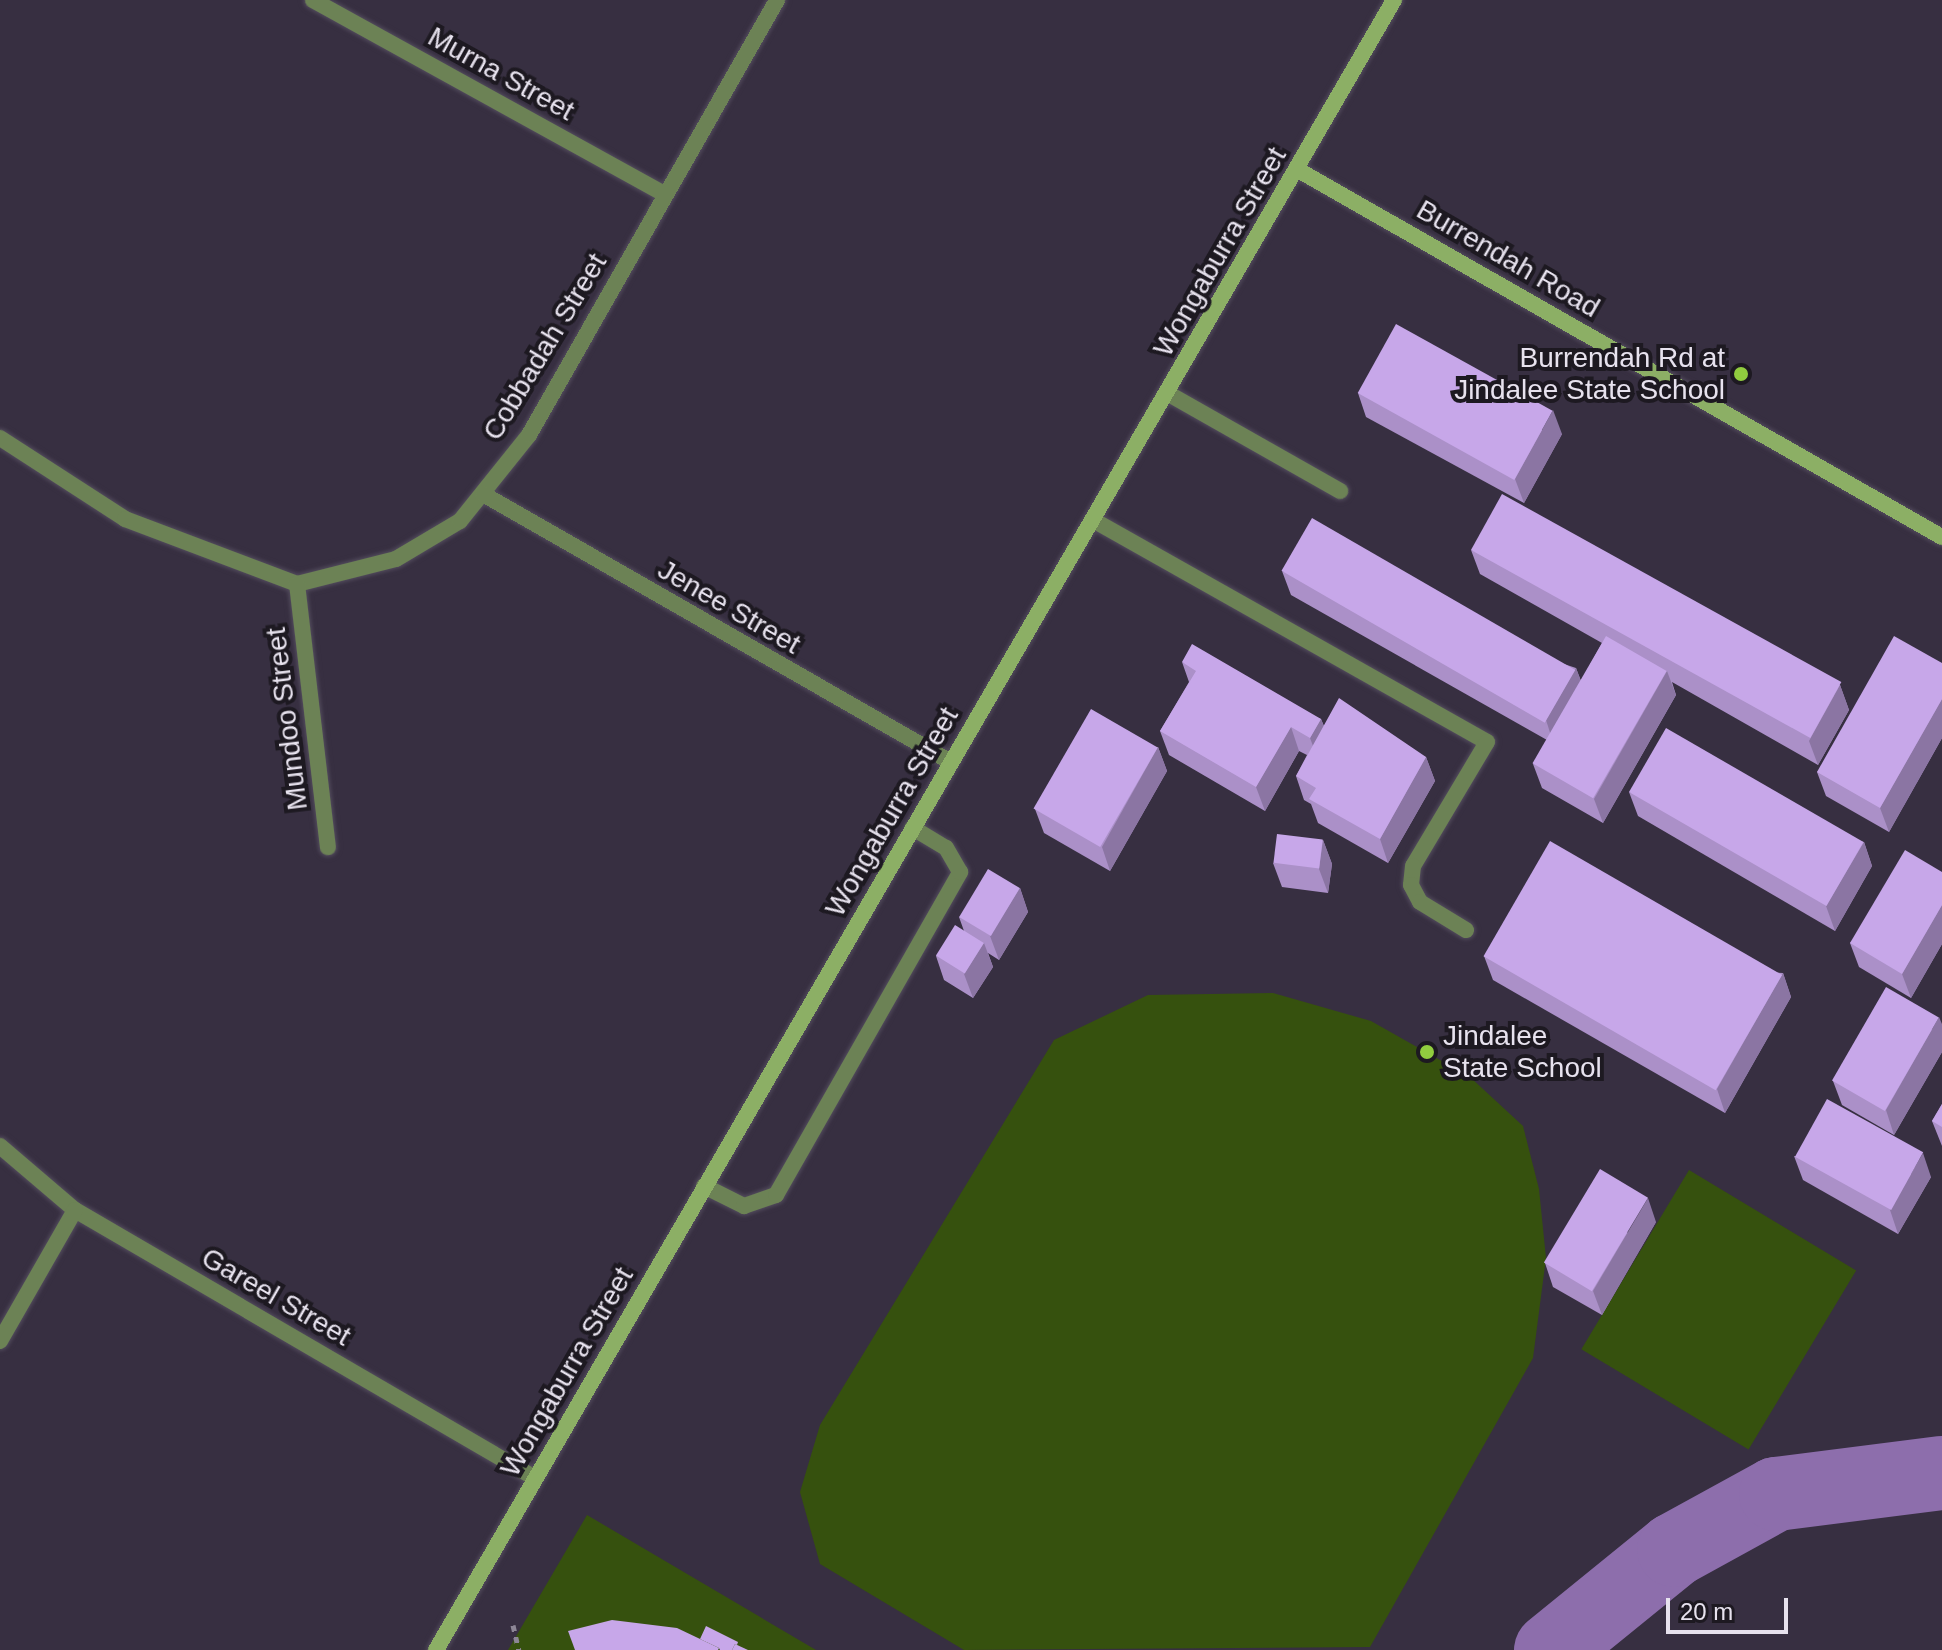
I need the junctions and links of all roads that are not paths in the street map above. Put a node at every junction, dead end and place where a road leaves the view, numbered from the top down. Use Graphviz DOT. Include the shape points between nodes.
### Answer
graph roads {
  1 [pos="313,0"];
  2 [pos="777,0"];
  3 [pos="1394,0"];
  4 [pos="1298,170"];
  5 [pos="664,194"];
  6 [pos="1167,393"];
  7 [pos="0,438"];
  8 [pos="1340,491"];
  9 [pos="483,494"];
  10 [pos="1093,520"];
  11 [pos="1942,537"];
  12 [pos="297,584"];
  13 [pos="951,762"];
  14 [pos="913,828"];
  15 [pos="328,847"];
  16 [pos="1466,930"];
  17 [pos="0,1146"];
  18 [pos="704,1186"];
  19 [pos="75,1210"];
  20 [pos="0,1341"];
  21 [pos="535,1478"];
  22 [pos="436,1650"];
  1 -- 5 [label="street, Murna Street"];
  2 -- 5 [label="street, Cobbadah Street"];
  3 -- 4 [label="street, Wongaburra Street"];
  4 -- 6 [label="street, Wongaburra Street"];
  4 -- 11 [label="street, Burrendah Road"];
  5 -- 9 [label="street, Cobbadah Street" via="529,435"];
  6 -- 8 [label="street"];
  6 -- 10 [label="street, Wongaburra Street"];
  7 -- 12 [label="street" via="125,519"];
  9 -- 12 [label="street, Cobbadah Street" via="460,521 396,559"];
  9 -- 13 [label="street, Jenee Street"];
  10 -- 13 [label="street, Wongaburra Street"];
  10 -- 16 [label="street" via="1487,742 1413,866 1411,885 1420,902"];
  12 -- 15 [label="street, Mundoo Street"];
  13 -- 14 [label="street, Wongaburra Street"];
  14 -- 18 [label="street, Wongaburra Street"];
  14 -- 18 [label="street" via="946,848 960,872 776,1195 744,1206"];
  17 -- 19 [label="street, Gareel Street"];
  18 -- 21 [label="street, Wongaburra Street"];
  19 -- 20 [label="street"];
  19 -- 21 [label="street, Gareel Street"];
  21 -- 22 [label="street, Wongaburra Street"];
}
